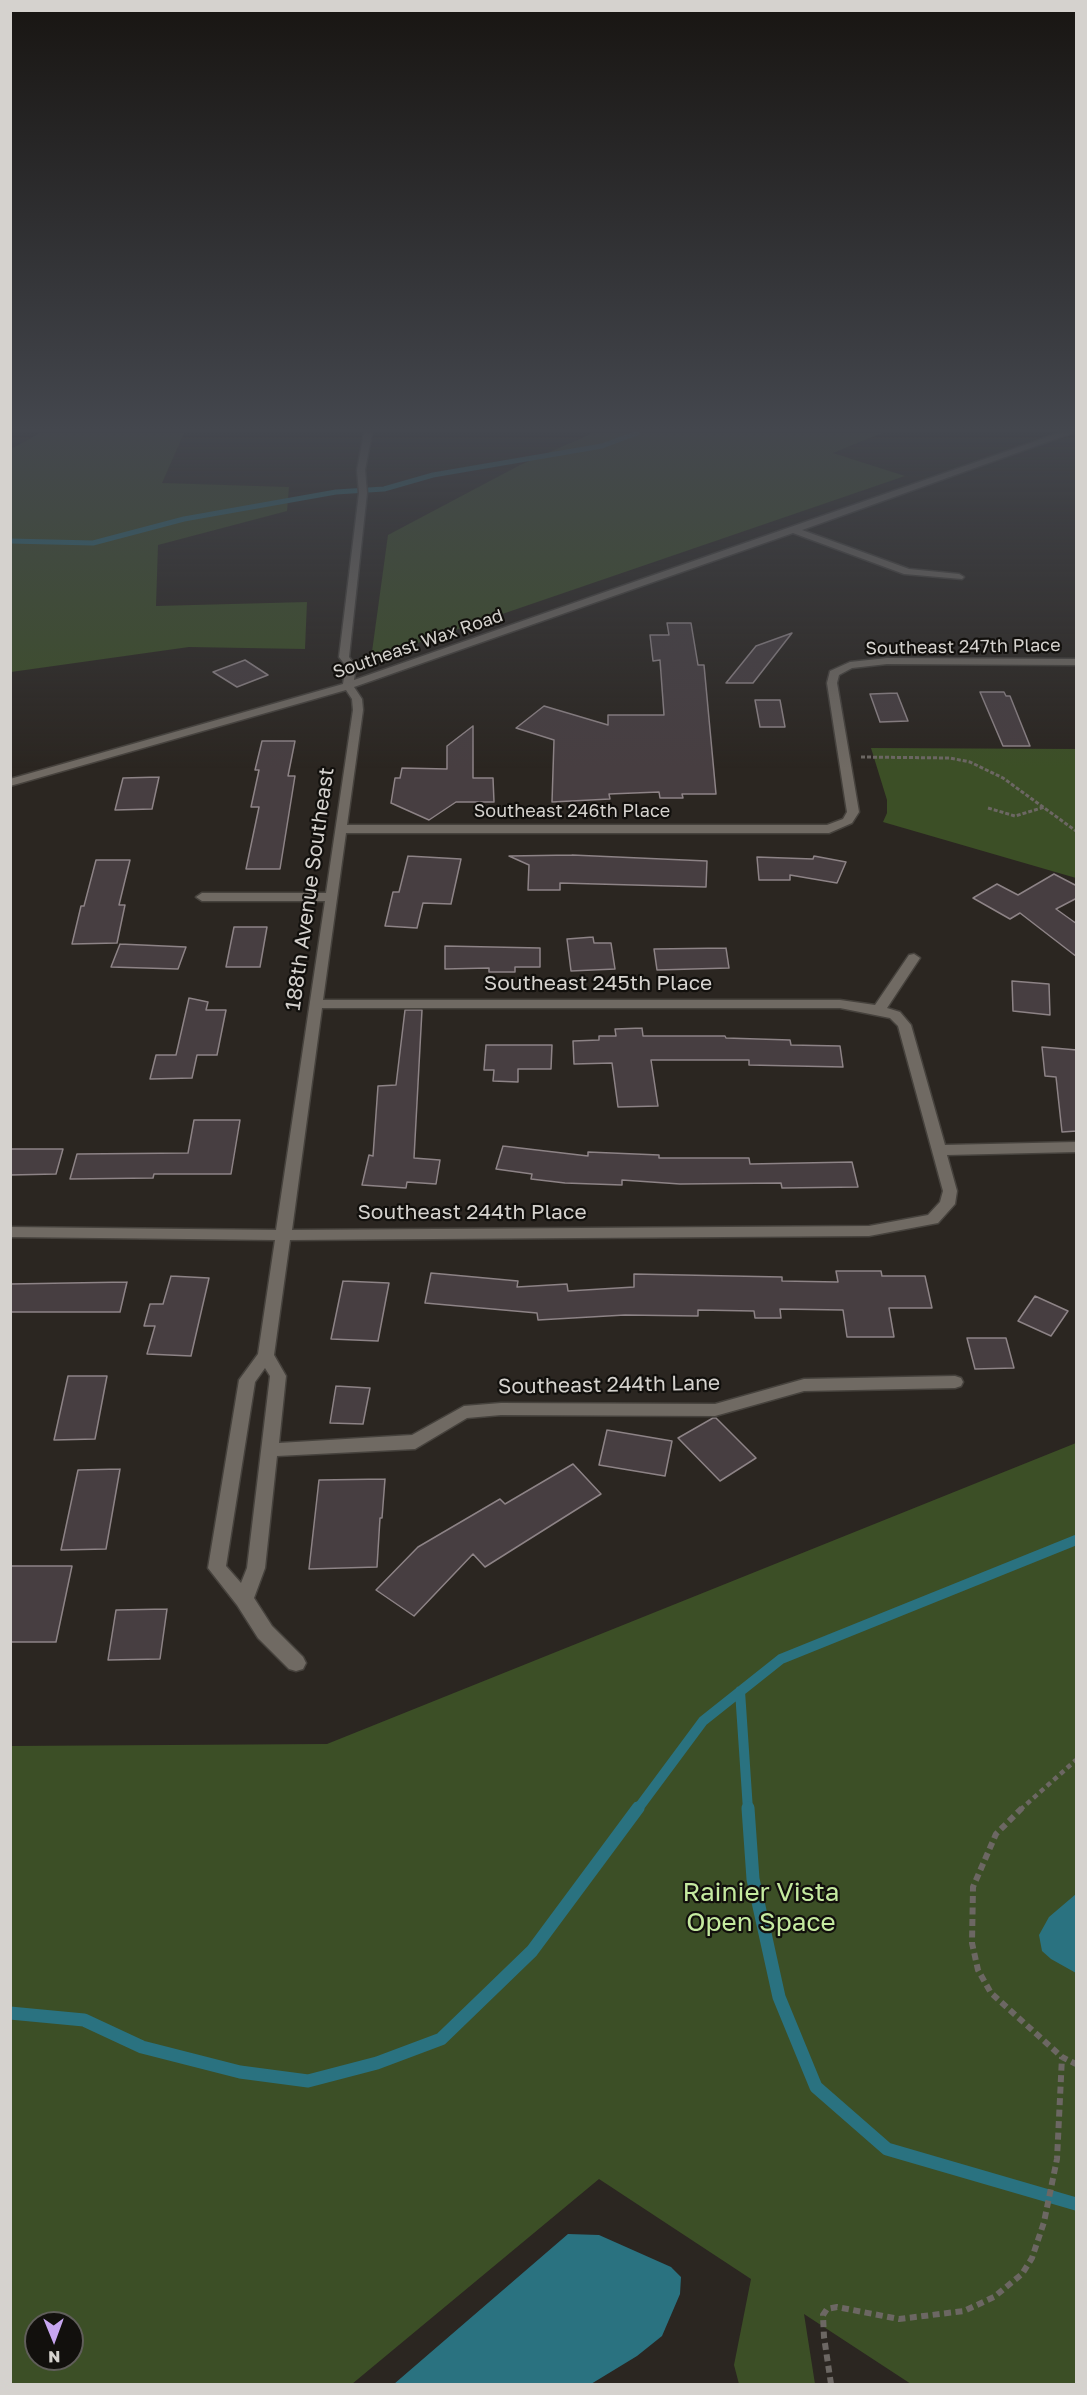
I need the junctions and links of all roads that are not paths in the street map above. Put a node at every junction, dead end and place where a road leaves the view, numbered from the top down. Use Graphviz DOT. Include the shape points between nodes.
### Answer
graph roads {
  1 [pos="357,545"];
  2 [pos="753,545"];
  3 [pos="834,545"];
  4 [pos="958,577"];
  5 [pos="1077,662"];
  6 [pos="348,686"];
  7 [pos="844,756"];
  8 [pos="10,783"];
  9 [pos="341,829"];
  10 [pos="202,897"];
  11 [pos="331,897"];
  12 [pos="914,958"];
  13 [pos="316,1004"];
  14 [pos="879,1011"];
  15 [pos="1077,1147"];
  16 [pos="938,1150"];
  17 [pos="933,1219"];
  18 [pos="10,1232"];
  19 [pos="283,1234"];
  20 [pos="266,1355"];
  21 [pos="955,1382"];
  22 [pos="270,1450"];
  23 [pos="244,1599"];
  24 [pos="296,1663"];
  1 -- 6 [label="street, 188th Avenue Southeast" via="344,657 351,666"];
  2 -- 6 [label="street, Southeast Wax Road"];
  3 -- 4 [label="street" via="907,572"];
  5 -- 7 [label="street, Southeast 247th Place" via="886,661 850,665 834,673 832,683"];
  6 -- 8 [label="street, Southeast Wax Road"];
  6 -- 9 [label="street, 188th Avenue Southeast" via="357,699 358,710"];
  7 -- 9 [label="street, Southeast 246th Place" via="853,812 848,821 829,829"];
  9 -- 11 [label="street, 188th Avenue Southeast"];
  10 -- 11 [label="street"];
  11 -- 13 [label="street, 188th Avenue Southeast"];
  12 -- 14 [label="street"];
  13 -- 14 [label="street, Southeast 245th Place" via="840,1004"];
  13 -- 19 [label="street, 188th Avenue Southeast"];
  14 -- 16 [label="street, Southeast 245th Place" via="895,1015 904,1025"];
  15 -- 16 [label="street"];
  16 -- 17 [label="street, Southeast 245th Place" via="950,1191 947,1204"];
  17 -- 19 [label="street, Southeast 244th Place" via="869,1231"];
  18 -- 19 [label="street, Southeast 244th Place"];
  19 -- 20 [label="street, 188th Avenue Southeast"];
  20 -- 22 [label="street" via="278,1376"];
  20 -- 23 [label="street, 188th Avenue Southeast" via="247,1380 217,1568"];
  21 -- 22 [label="street, Southeast 244th Lane" via="804,1385 715,1410 464,1412 415,1442"];
  22 -- 23 [label="street" via="256,1568"];
  23 -- 24 [label="street, 188th Avenue Southeast" via="265,1632"];
}
